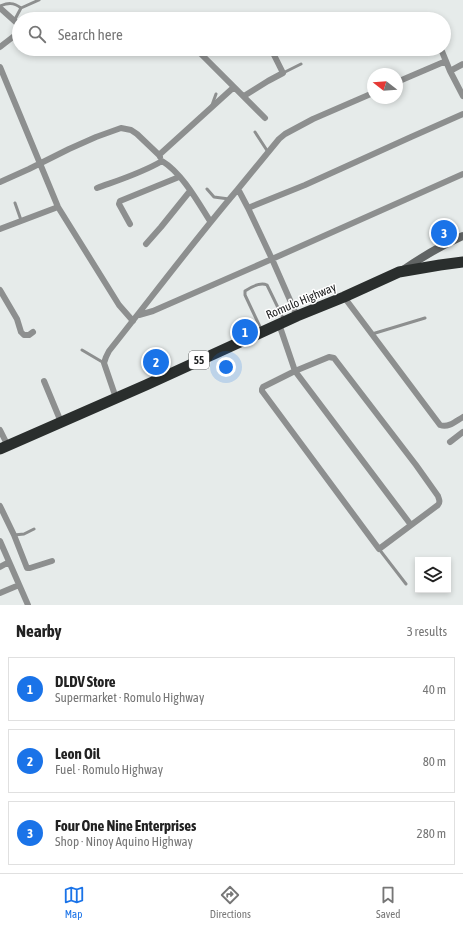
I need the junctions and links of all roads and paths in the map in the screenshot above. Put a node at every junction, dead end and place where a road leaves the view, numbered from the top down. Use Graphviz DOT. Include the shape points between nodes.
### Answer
graph roads {
  1 [pos="39,0"];
  2 [pos="0,7"];
  3 [pos="21,8"];
  4 [pos="20,12"];
  5 [pos="12,19"];
  6 [pos="12,38"];
  7 [pos="0,47"];
  8 [pos="203,56"];
  9 [pos="274,56"];
  10 [pos="444,56"];
  11 [pos="446,61"];
  12 [pos="301,64"];
  13 [pos="463,64"];
  14 [pos="0,67"];
  15 [pos="450,70"];
  16 [pos="283,73"];
  17 [pos="2,78"];
  18 [pos="403,79"];
  19 [pos="234,87"];
  20 [pos="216,94"];
  21 [pos="244,96"];
  22 [pos="367,96"];
  23 [pos="463,96"];
  24 [pos="211,108"];
  25 [pos="463,114"];
  26 [pos="265,118"];
  27 [pos="255,132"];
  28 [pos="268,152"];
  29 [pos="160,158"];
  30 [pos="39,164"];
  31 [pos="463,174"];
  32 [pos="179,177"];
  33 [pos="0,182"];
  34 [pos="97,188"];
  35 [pos="207,189"];
  36 [pos="238,189"];
  37 [pos="190,191"];
  38 [pos="229,199"];
  39 [pos="16,203"];
  40 [pos="58,207"];
  41 [pos="248,208"];
  42 [pos="21,220"];
  43 [pos="210,222"];
  44 [pos="130,224"];
  45 [pos="0,228"];
  46 [pos="463,236"];
  47 [pos="146,244"];
  48 [pos="272,259"];
  49 [pos="463,262"];
  50 [pos="399,272"];
  51 [pos="0,290"];
  52 [pos="344,297"];
  53 [pos="138,315"];
  54 [pos="297,316"];
  55 [pos="425,318"];
  56 [pos="133,321"];
  57 [pos="282,323"];
  58 [pos="33,332"];
  59 [pos="262,332"];
  60 [pos="372,334"];
  61 [pos="82,350"];
  62 [pos="104,363"];
  63 [pos="295,371"];
  64 [pos="44,381"];
  65 [pos="116,398"];
  66 [pos="460,418"];
  67 [pos="61,422"];
  68 [pos="463,426"];
  69 [pos="0,430"];
  70 [pos="463,432"];
  71 [pos="450,442"];
  72 [pos="4,447"];
  73 [pos="0,506"];
  74 [pos="411,525"];
  75 [pos="34,528"];
  76 [pos="14,535"];
  77 [pos="0,543"];
  78 [pos="379,549"];
  79 [pos="52,561"];
  80 [pos="9,562"];
  81 [pos="0,567"];
  82 [pos="19,584"];
  83 [pos="406,584"];
  84 [pos="0,593"];
  85 [pos="28,605"];
  1 -- 3 [label="lane"];
  2 -- 3 [label="lane" via="13,3"];
  2 -- 5 [label="street"];
  3 -- 4 [label="lane"];
  6 -- 7 [label="street"];
  8 -- 19 [label="street"];
  9 -- 16 [label="street"];
  10 -- 11 [label="street"];
  11 -- 15 [label="street"];
  11 -- 18 [label="street"];
  12 -- 16 [label="lane"];
  13 -- 15 [label="street"];
  14 -- 17 [label="street"];
  15 -- 23 [label="street"];
  16 -- 21 [label="street"];
  17 -- 30 [label="street"];
  19 -- 21 [label="street"];
  19 -- 24 [label="street"];
  20 -- 24 [label="lane"];
  21 -- 26 [label="street"];
  22 -- 28 [label="street" via="285,134"];
  24 -- 29 [label="street"];
  25 -- 41 [label="street"];
  27 -- 28 [label="lane"];
  28 -- 36 [label="street"];
  29 -- 30 [label="street" via="137,134 121,128"];
  29 -- 32 [label="street"];
  29 -- 34 [label="street" via="154,166"];
  30 -- 33 [label="street"];
  30 -- 40 [label="street"];
  31 -- 48 [label="street"];
  32 -- 37 [label="street"];
  32 -- 44 [label="street" via="120,201 119,204"];
  35 -- 38 [label="lane" via="214,197"];
  36 -- 38 [label="street"];
  36 -- 41 [label="street"];
  37 -- 43 [label="street"];
  37 -- 47 [label="street"];
  38 -- 43 [label="street"];
  39 -- 42 [label="lane"];
  40 -- 42 [label="street"];
  40 -- 56 [label="street" via="119,305"];
  41 -- 48 [label="street"];
  42 -- 45 [label="street"];
  43 -- 53 [label="street"];
  46 -- 50 [label="main road" via="446,243"];
  48 -- 53 [label="street" via="153,311"];
  48 -- 54 [label="street"];
  49 -- 50 [label="highway, Romulo Highway / 55"];
  50 -- 52 [label="highway, Romulo Highway / 55"];
  51 -- 58 [label="street" via="17,319 21,332 29,335"];
  52 -- 54 [label="highway, Romulo Highway / 55"];
  52 -- 60 [label="street"];
  53 -- 56 [label="street"];
  54 -- 57 [label="highway, Romulo Highway / 55"];
  55 -- 60 [label="lane"];
  56 -- 62 [label="street" via="109,351"];
  57 -- 59 [label="highway, Romulo Highway / 55"];
  57 -- 59 [label="lane" via="267,285 261,284 246,290 245,295"];
  57 -- 63 [label="street"];
  59 -- 65 [label="highway, Romulo Highway / 55"];
  60 -- 66 [label="street" via="440,425 449,426"];
  61 -- 62 [label="lane"];
  62 -- 65 [label="street"];
  63 -- 74 [label="street"];
  63 -- 74 [label="street" via="329,357 334,358 416,465 438,496 440,503"];
  63 -- 78 [label="street" via="263,387 263,393"];
  64 -- 67 [label="street"];
  65 -- 67 [label="highway, Romulo Highway / 55"];
  66 -- 68 [label="street"];
  67 -- 72 [label="highway, Romulo Highway / 55"];
  69 -- 72 [label="street"];
  70 -- 71 [label="street"];
  73 -- 76 [label="street"];
  74 -- 78 [label="street"];
  75 -- 76 [label="lane" via="24,534"];
  76 -- 79 [label="street" via="27,568"];
  77 -- 80 [label="street"];
  78 -- 83 [label="lane"];
  80 -- 81 [label="street"];
  80 -- 82 [label="street"];
  82 -- 84 [label="street"];
  82 -- 85 [label="street"];
}
